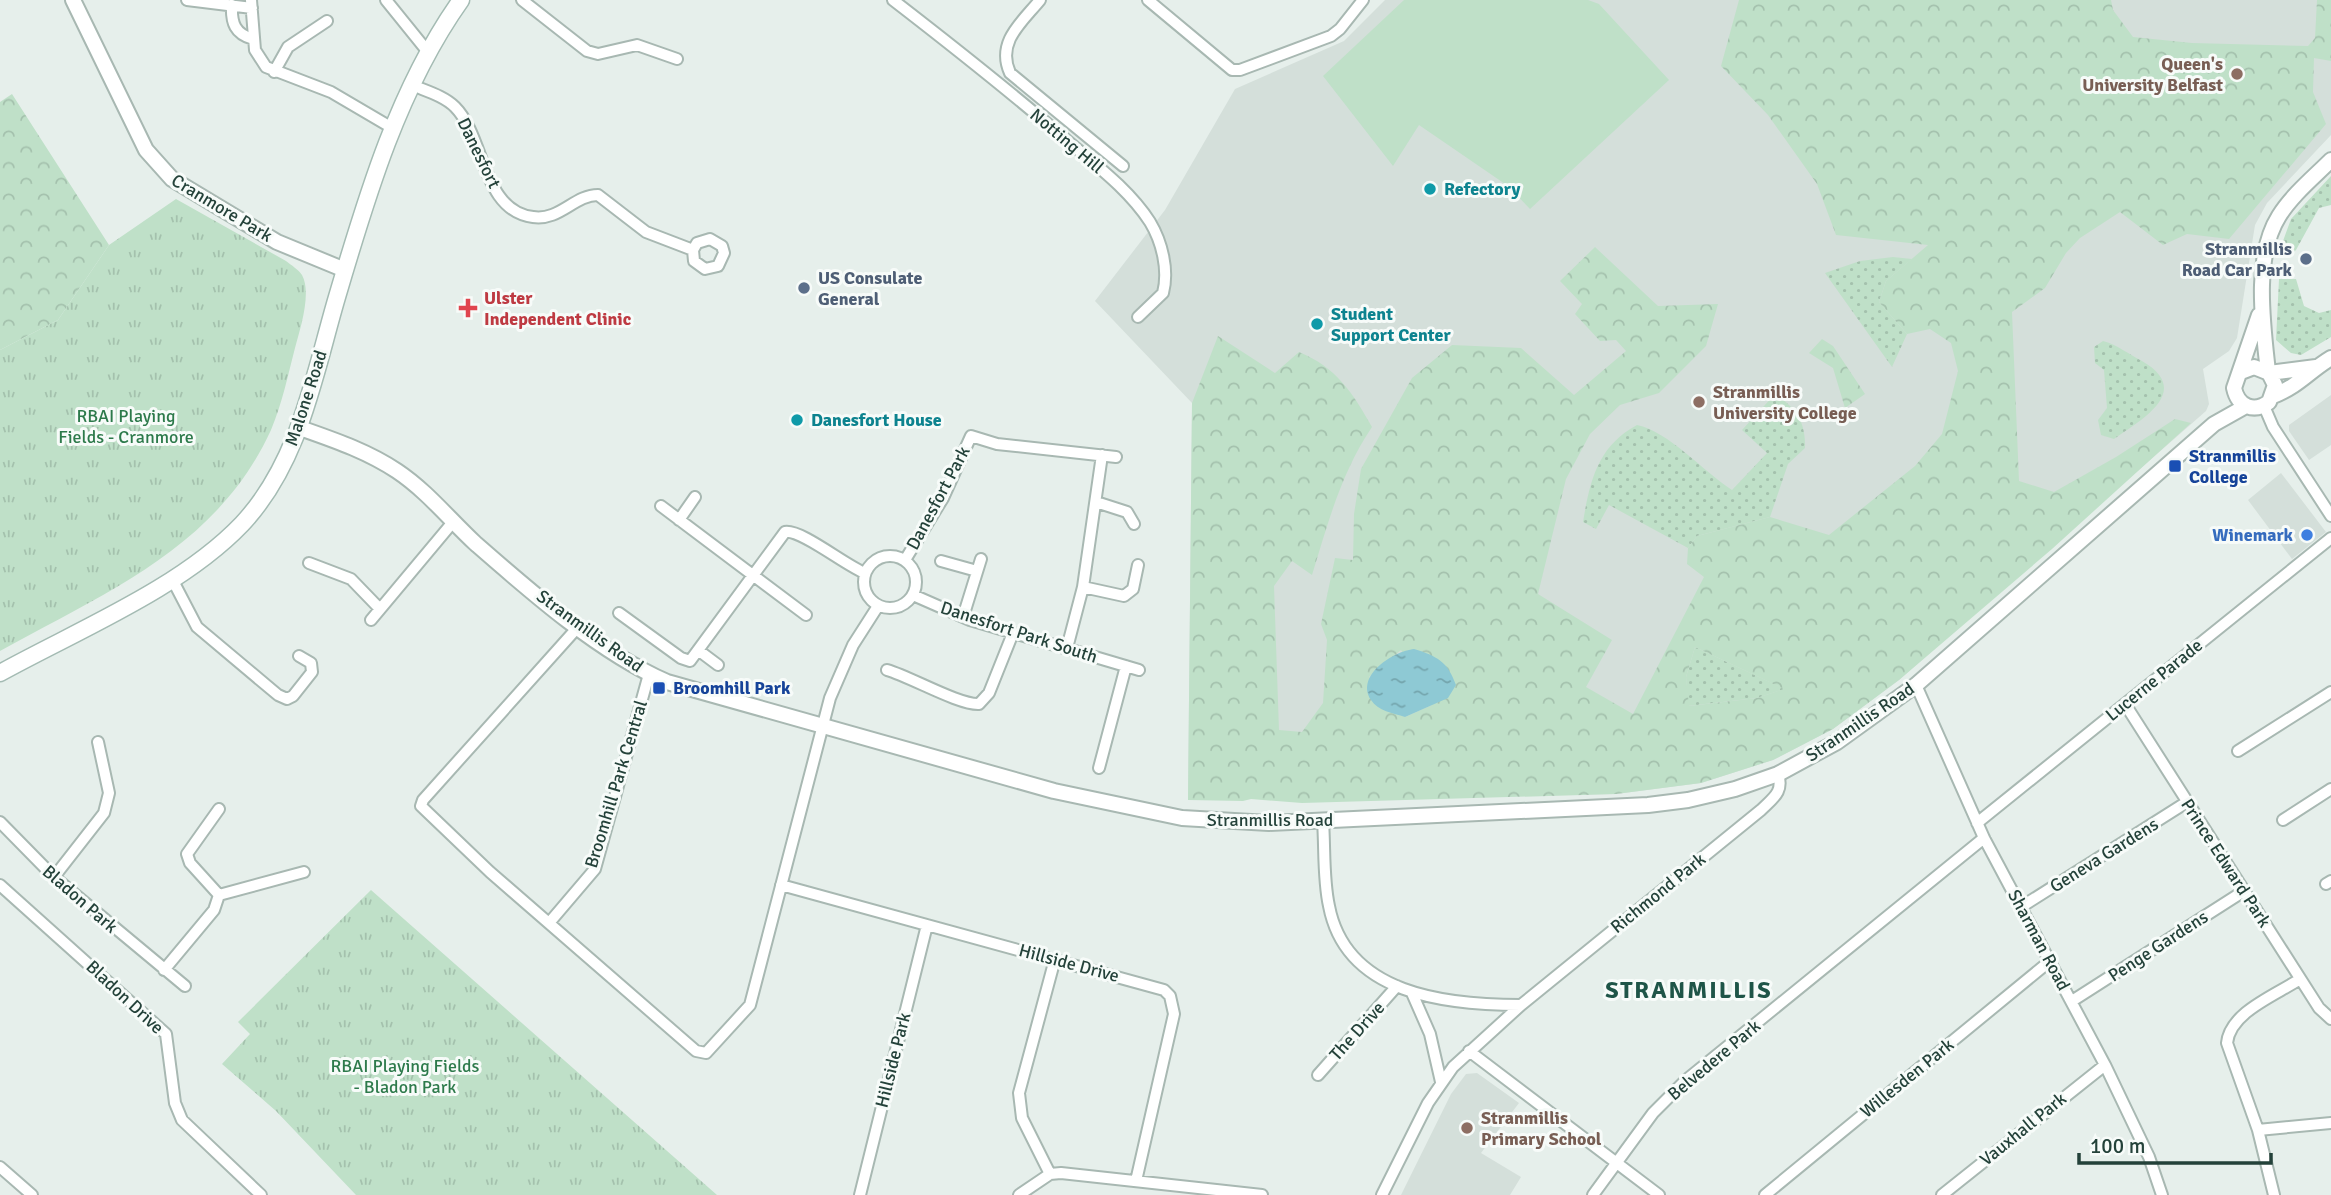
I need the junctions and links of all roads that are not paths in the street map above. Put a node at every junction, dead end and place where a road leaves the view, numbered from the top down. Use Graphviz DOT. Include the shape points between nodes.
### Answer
graph roads {
  1 [pos="72,0"];
  2 [pos="187,0"];
  3 [pos="386,0"];
  4 [pos="461,0"];
  5 [pos="522,0"];
  6 [pos="893,0"];
  7 [pos="1040,0"];
  8 [pos="1148,0"];
  9 [pos="1363,0"];
  10 [pos="252,4"];
  11 [pos="232,5"];
  12 [pos="327,21"];
  13 [pos="253,39"];
  14 [pos="428,52"];
  15 [pos="677,60"];
  16 [pos="274,72"];
  17 [pos="412,85"];
  18 [pos="394,129"];
  19 [pos="2331,159"];
  20 [pos="1123,166"];
  21 [pos="693,250"];
  22 [pos="345,270"];
  23 [pos="2261,311"];
  24 [pos="1138,317"];
  25 [pos="2331,358"];
  26 [pos="2316,367"];
  27 [pos="2242,372"];
  28 [pos="2269,372"];
  29 [pos="2235,394"];
  30 [pos="2268,401"];
  31 [pos="2246,406"];
  32 [pos="2214,424"];
  33 [pos="300,428"];
  34 [pos="1102,455"];
  35 [pos="1116,457"];
  36 [pos="695,497"];
  37 [pos="1096,502"];
  38 [pos="661,506"];
  39 [pos="2331,516"];
  40 [pos="679,520"];
  41 [pos="453,522"];
  42 [pos="1134,524"];
  43 [pos="2331,538"];
  44 [pos="322,553"];
  45 [pos="981,559"];
  46 [pos="905,560"];
  47 [pos="941,561"];
  48 [pos="1138,565"];
  49 [pos="977,571"];
  50 [pos="865,573"];
  51 [pos="752,575"];
  52 [pos="172,579"];
  53 [pos="1083,587"];
  54 [pos="913,595"];
  55 [pos="877,606"];
  56 [pos="380,609"];
  57 [pos="619,613"];
  58 [pos="806,615"];
  59 [pos="963,617"];
  60 [pos="372,620"];
  61 [pos="578,626"];
  62 [pos="1013,633"];
  63 [pos="1067,648"];
  64 [pos="698,650"];
  65 [pos="299,656"];
  66 [pos="718,665"];
  67 [pos="1126,666"];
  68 [pos="887,670"];
  69 [pos="1139,670"];
  70 [pos="0,673"];
  71 [pos="649,674"];
  72 [pos="1916,685"];
  73 [pos="2331,692"];
  74 [pos="2125,704"];
  75 [pos="822,725"];
  76 [pos="98,742"];
  77 [pos="2238,751"];
  78 [pos="1099,768"];
  79 [pos="1778,774"];
  80 [pos="2331,789"];
  81 [pos="2187,802"];
  82 [pos="219,809"];
  83 [pos="2283,820"];
  84 [pos="1324,821"];
  85 [pos="0,822"];
  86 [pos="1977,823"];
  87 [pos="1984,838"];
  88 [pos="304,872"];
  89 [pos="54,877"];
  90 [pos="0,885"];
  91 [pos="781,885"];
  92 [pos="2244,891"];
  93 [pos="219,895"];
  94 [pos="2021,907"];
  95 [pos="549,923"];
  96 [pos="927,925"];
  97 [pos="1055,958"];
  98 [pos="2050,961"];
  99 [pos="164,970"];
  100 [pos="2300,979"];
  101 [pos="185,986"];
  102 [pos="1397,986"];
  103 [pos="1412,993"];
  104 [pos="2072,1001"];
  105 [pos="1521,1005"];
  106 [pos="2331,1019"];
  107 [pos="1469,1051"];
  108 [pos="2105,1065"];
  109 [pos="1318,1074"];
  110 [pos="1441,1082"];
  111 [pos="2331,1123"];
  112 [pos="2258,1130"];
  113 [pos="1617,1163"];
  114 [pos="0,1167"];
  115 [pos="1050,1174"];
  116 [pos="1136,1181"];
  117 [pos="32,1195"];
  118 [pos="261,1195"];
  119 [pos="860,1195"];
  120 [pos="1019,1195"];
  121 [pos="1262,1195"];
  122 [pos="1382,1195"];
  123 [pos="1593,1195"];
  124 [pos="1659,1195"];
  125 [pos="1765,1195"];
  126 [pos="1942,1195"];
  127 [pos="2162,1195"];
  128 [pos="2274,1195"];
  1 -- 22 [label="street, Cranmore Park" via="146,150 172,179 277,242"];
  2 -- 11 [label="street"];
  3 -- 14 [label="street"];
  4 -- 14 [label="main road, Malone Road"];
  5 -- 15 [label="street" via="587,51 598,54 638,45"];
  6 -- 24 [label="street, Notting Hill" via="1004,87 1133,200 1162,247 1164,265 1163,293"];
  7 -- 20 [label="street" via="1006,45 1010,72"];
  8 -- 9 [label="street" via="1232,70 1240,70 1331,36"];
  10 -- 11 [label="street"];
  10 -- 13 [label="street"];
  11 -- 13 [label="street" via="236,29"];
  12 -- 16 [label="street" via="288,47"];
  13 -- 16 [label="street" via="260,59"];
  14 -- 17 [label="main road, Malone Road"];
  16 -- 18 [label="street" via="331,92"];
  17 -- 18 [label="main road, Malone Road"];
  17 -- 21 [label="street, Danesfort" via="453,105 503,200 521,214 551,217 598,195 646,232"];
  18 -- 22 [label="main road, Malone Road"];
  19 -- 23 [label="street" via="2287,205 2272,228"];
  22 -- 33 [label="main road, Malone Road"];
  23 -- 27 [label="street"];
  23 -- 28 [label="street"];
  25 -- 26 [label="street"];
  26 -- 28 [label="street"];
  26 -- 30 [label="street" via="2298,386"];
  27 -- 28 [label="street" via="2254,367"];
  27 -- 29 [label="street"];
  28 -- 30 [label="street" via="2275,386"];
  29 -- 31 [label="street"];
  29 -- 32 [label="street, Stranmillis Road"];
  30 -- 31 [label="street"];
  30 -- 39 [label="street" via="2273,427"];
  31 -- 32 [label="street, Stranmillis Road"];
  32 -- 72 [label="street, Stranmillis Road"];
  33 -- 41 [label="street, Stranmillis Road" via="401,473"];
  33 -- 52 [label="main road, Malone Road" via="278,475 244,522 208,556"];
  34 -- 35 [label="street"];
  34 -- 37 [label="street"];
  34 -- 46 [label="street, Danesfort Park" via="997,444 971,436 943,498"];
  36 -- 40 [label="street"];
  37 -- 42 [label="street" via="1127,512"];
  37 -- 53 [label="street"];
  38 -- 40 [label="street"];
  40 -- 51 [label="street"];
  41 -- 56 [label="street"];
  41 -- 61 [label="street, Stranmillis Road"];
  43 -- 74 [label="street, Lucerne Parade"];
  44 -- 56 [label="street" via="314,565 352,579"];
  45 -- 49 [label="street"];
  46 -- 50 [label="street" via="880,557"];
  46 -- 54 [label="street" via="916,580"];
  47 -- 49 [label="street"];
  48 -- 53 [label="street" via="1133,589 1124,596"];
  49 -- 59 [label="street"];
  50 -- 51 [label="street" via="791,531 781,536"];
  50 -- 55 [label="street" via="864,588"];
  51 -- 58 [label="street"];
  51 -- 64 [label="street"];
  52 -- 65 [label="street" via="197,627 287,699 312,672 311,663"];
  52 -- 70 [label="main road, Malone Road"];
  53 -- 63 [label="street"];
  54 -- 55 [label="street" via="901,606"];
  54 -- 59 [label="street, Danesfort Park South"];
  55 -- 75 [label="street" via="840,673"];
  56 -- 60 [label="street"];
  57 -- 64 [label="street" via="681,658 690,661"];
  59 -- 62 [label="street, Danesfort Park South"];
  61 -- 71 [label="street, Stranmillis Road"];
  61 -- 95 [label="street" via="421,806"];
  62 -- 63 [label="street, Danesfort Park South"];
  62 -- 68 [label="street" via="989,693 979,704"];
  63 -- 67 [label="street, Danesfort Park South"];
  64 -- 66 [label="street"];
  67 -- 69 [label="street, Danesfort Park South"];
  67 -- 78 [label="street"];
  71 -- 75 [label="street, Stranmillis Road"];
  71 -- 95 [label="street, Broomhill Park Central" via="595,869"];
  72 -- 79 [label="street, Stranmillis Road" via="1837,742"];
  72 -- 86 [label="street, Sharman Road"];
  73 -- 77 [label="street"];
  74 -- 81 [label="street, Prince Edward Park"];
  74 -- 86 [label="street, Lucerne Parade"];
  75 -- 84 [label="street, Stranmillis Road" via="1143,812 1231,822"];
  75 -- 91 [label="street"];
  76 -- 89 [label="street" via="109,793 104,813"];
  79 -- 84 [label="street, Stranmillis Road" via="1688,800 1648,805"];
  79 -- 105 [label="street, Richmond Park" via="1779,792 1761,810"];
  80 -- 83 [label="street"];
  81 -- 92 [label="street, Prince Edward Park"];
  81 -- 94 [label="street, Geneva Gardens"];
  82 -- 93 [label="street" via="187,854"];
  84 -- 102 [label="street" via="1327,892 1334,923 1359,962"];
  85 -- 89 [label="street, Bladon Park"];
  86 -- 87 [label="street, Sharman Road"];
  87 -- 94 [label="street, Sharman Road"];
  87 -- 113 [label="street, Belvedere Park" via="1685,1081 1653,1113"];
  88 -- 93 [label="street"];
  89 -- 99 [label="street, Bladon Park"];
  90 -- 118 [label="street, Bladon Drive" via="166,1034 175,1103 182,1120"];
  91 -- 95 [label="street" via="750,1004 706,1054 696,1051"];
  91 -- 96 [label="street, Hillside Drive"];
  92 -- 100 [label="street, Prince Edward Park"];
  92 -- 104 [label="street, Penge Gardens"];
  93 -- 99 [label="street" via="214,909"];
  94 -- 98 [label="street, Sharman Road"];
  96 -- 97 [label="street, Hillside Drive"];
  96 -- 119 [label="street, Hillside Park"];
  97 -- 115 [label="street" via="1019,1093 1019,1107"];
  97 -- 116 [label="street, Hillside Drive" via="1156,986 1170,996 1174,1014"];
  98 -- 104 [label="street, Sharman Road"];
  98 -- 125 [label="street, Willesden Park"];
  99 -- 101 [label="street, Bladon Park"];
  100 -- 106 [label="street, Prince Edward Park"];
  100 -- 112 [label="street" via="2238,1019 2228,1036"];
  102 -- 103 [label="street"];
  102 -- 109 [label="street, The Drive"];
  103 -- 105 [label="street" via="1463,1004"];
  103 -- 110 [label="street"];
  104 -- 108 [label="street, Sharman Road"];
  105 -- 107 [label="street, Richmond Park"];
  107 -- 110 [label="street, Richmond Park"];
  107 -- 113 [label="street"];
  108 -- 126 [label="street, Vauxhall Park"];
  108 -- 127 [label="street, Sharman Road"];
  110 -- 122 [label="street, Richmond Park"];
  111 -- 112 [label="street"];
  112 -- 128 [label="street"];
  113 -- 123 [label="street, Belvedere Park"];
  113 -- 124 [label="street"];
  114 -- 117 [label="street"];
  115 -- 116 [label="street"];
  115 -- 120 [label="street"];
  116 -- 121 [label="street"];
}
